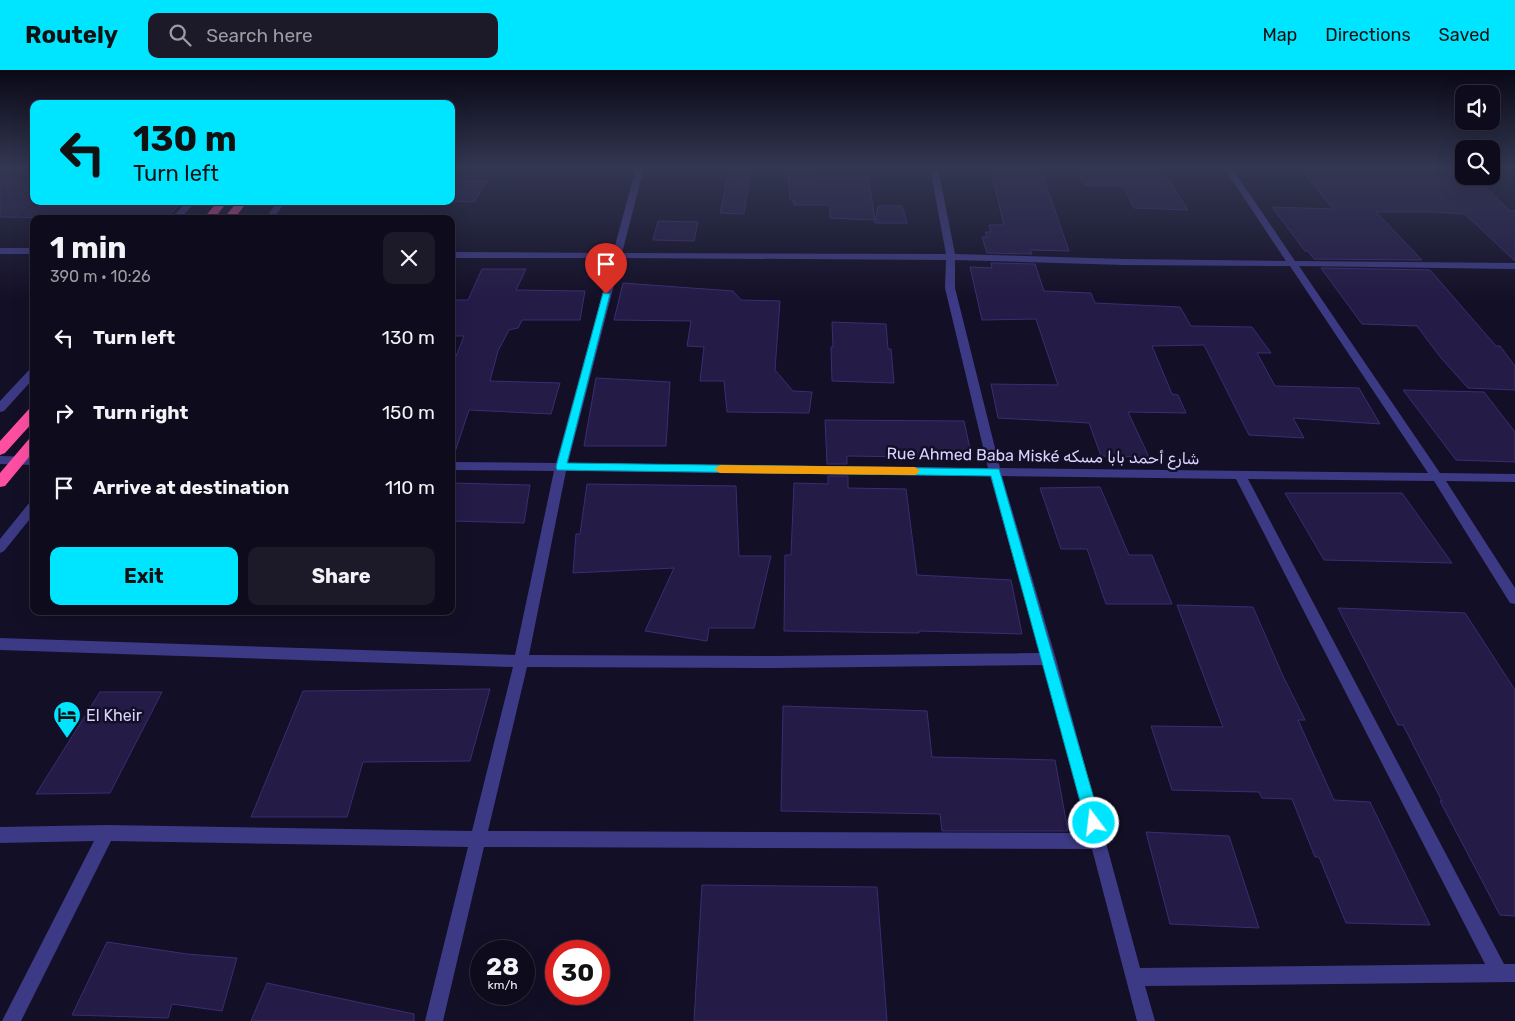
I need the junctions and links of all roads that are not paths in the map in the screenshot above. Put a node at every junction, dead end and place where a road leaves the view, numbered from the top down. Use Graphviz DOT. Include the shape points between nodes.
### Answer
graph roads {
  1 [pos="628,212"];
  2 [pos="943,212"];
  3 [pos="1258,212"];
  4 [pos="0,251"];
  5 [pos="30,251"];
  6 [pos="455,255"];
  7 [pos="616,256"];
  8 [pos="952,257"];
  9 [pos="1293,264"];
  10 [pos="1515,266"];
  11 [pos="30,375"];
  12 [pos="0,408"];
  13 [pos="30,416"];
  14 [pos="30,447"];
  15 [pos="0,450"];
  16 [pos="0,460"];
  17 [pos="30,460"];
  18 [pos="18,461"];
  19 [pos="455,466"];
  20 [pos="561,467"];
  21 [pos="995,472"];
  22 [pos="1240,475"];
  23 [pos="1437,477"];
  24 [pos="1515,478"];
  25 [pos="0,482"];
  26 [pos="30,510"];
  27 [pos="0,548"];
  28 [pos="1515,599"];
  29 [pos="0,644"];
  30 [pos="1049,659"];
  31 [pos="521,661"];
  32 [pos="107,833"];
  33 [pos="0,835"];
  34 [pos="479,839"];
  35 [pos="1098,842"];
  36 [pos="1507,973"];
  37 [pos="1132,977"];
  38 [pos="11,1021"];
  39 [pos="434,1021"];
  40 [pos="1146,1021"];
  1 -- 7 [label="street"];
  2 -- 8 [label="street"];
  3 -- 9 [label="street"];
  4 -- 5 [label="street"];
  6 -- 7 [label="street"];
  7 -- 8 [label="street"];
  7 -- 20 [label="street"];
  8 -- 9 [label="street"];
  8 -- 21 [label="street" via="950,288"];
  9 -- 10 [label="street"];
  9 -- 23 [label="street"];
  11 -- 12 [label="street"];
  13 -- 15 [label="highway"];
  14 -- 18 [label="highway"];
  16 -- 18 [label="street"];
  17 -- 18 [label="street"];
  18 -- 25 [label="highway"];
  19 -- 20 [label="street, Rue Ahmed Baba Miské شارع أحمد بابا مسكه"];
  20 -- 21 [label="street, Rue Ahmed Baba Miské شارع أحمد بابا مسكه"];
  20 -- 31 [label="street"];
  21 -- 22 [label="street, Rue Ahmed Baba Miské شارع أحمد بابا مسكه"];
  21 -- 30 [label="street"];
  22 -- 23 [label="street, Rue Ahmed Baba Miské شارع أحمد بابا مسكه"];
  22 -- 36 [label="street"];
  23 -- 24 [label="street, Rue Ahmed Baba Miské شارع أحمد بابا مسكه"];
  23 -- 28 [label="street"];
  26 -- 27 [label="street"];
  29 -- 31 [label="street"];
  30 -- 31 [label="street"];
  30 -- 35 [label="street"];
  31 -- 34 [label="street"];
  32 -- 33 [label="street"];
  32 -- 34 [label="street"];
  32 -- 38 [label="street"];
  34 -- 35 [label="street"];
  34 -- 39 [label="street"];
  35 -- 37 [label="street"];
  36 -- 37 [label="street"];
  37 -- 40 [label="street"];
}
